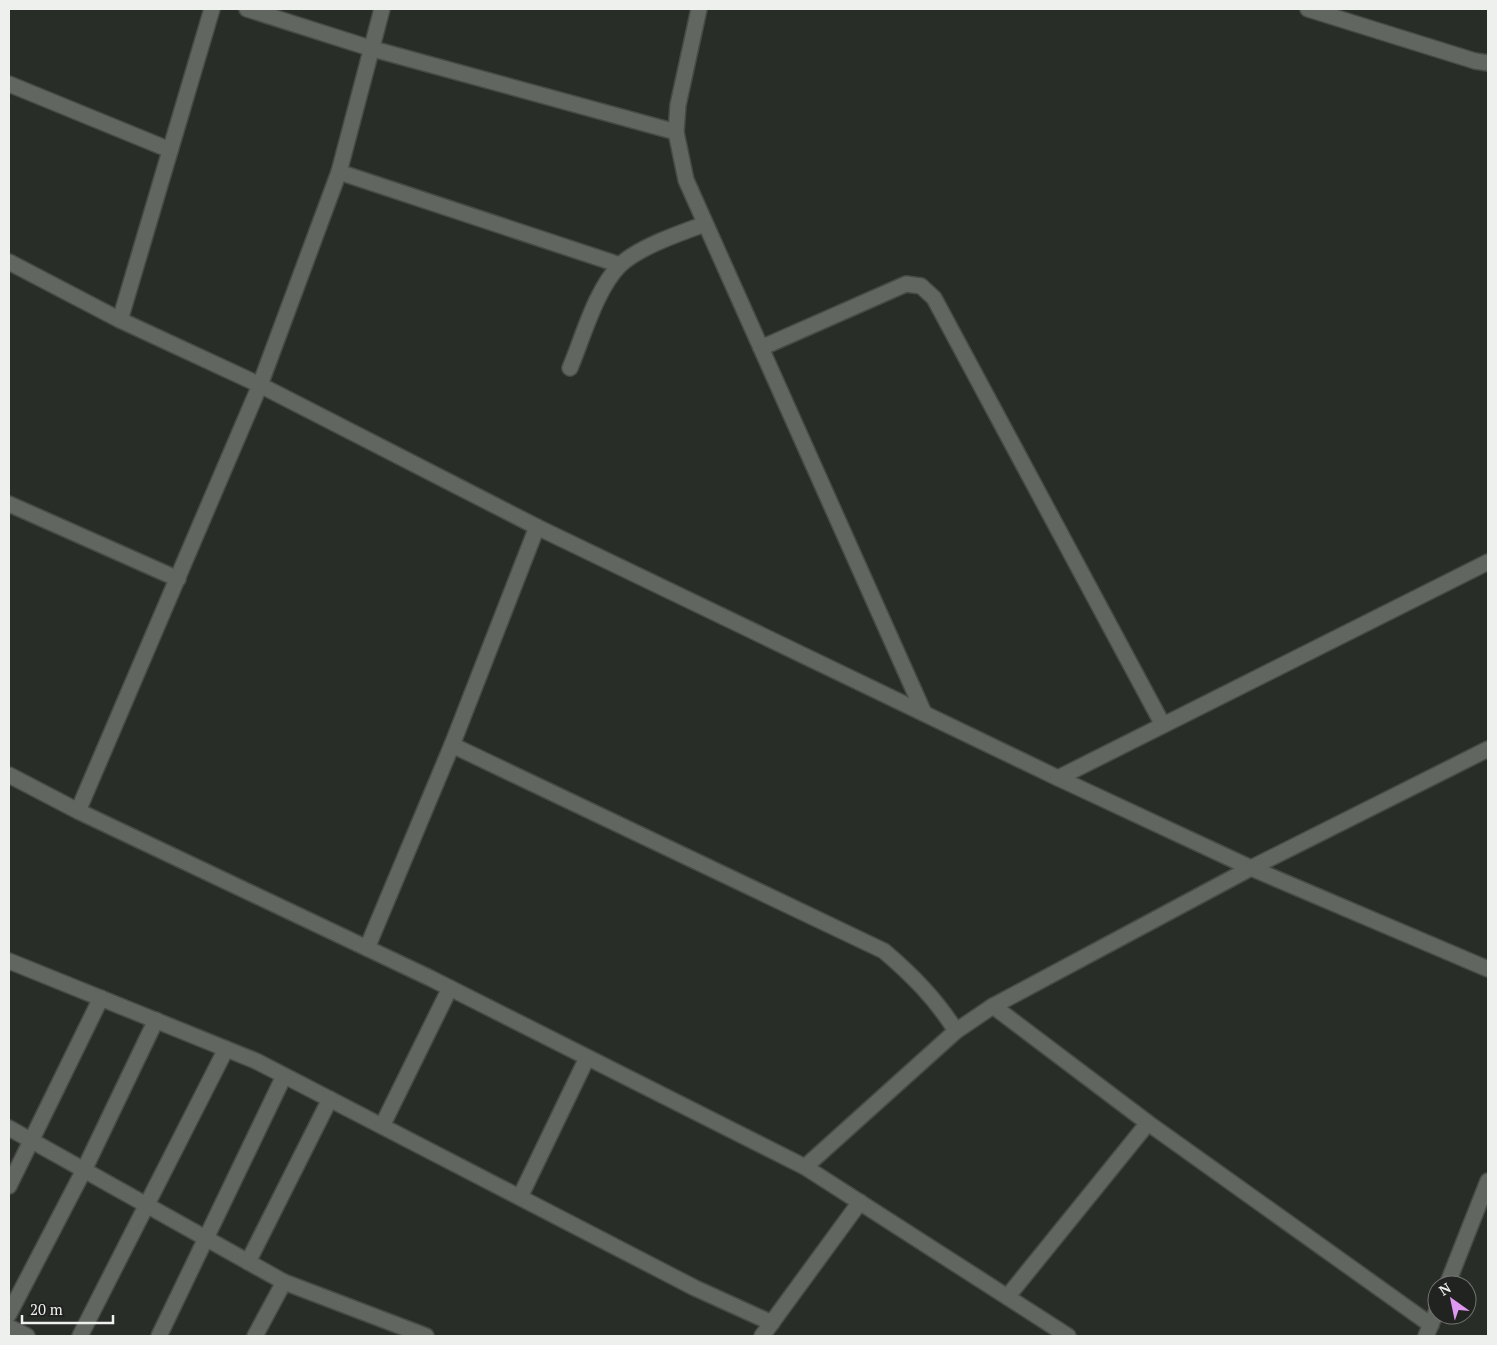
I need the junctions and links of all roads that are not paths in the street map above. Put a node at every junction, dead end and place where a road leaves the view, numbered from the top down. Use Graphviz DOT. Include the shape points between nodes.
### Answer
graph roads {
  1 [pos="212,9"];
  2 [pos="247,9"];
  3 [pos="382,9"];
  4 [pos="699,9"];
  5 [pos="1308,9"];
  6 [pos="373,48"];
  7 [pos="1488,63"];
  8 [pos="9,84"];
  9 [pos="676,132"];
  10 [pos="170,150"];
  11 [pos="339,172"];
  12 [pos="705,224"];
  13 [pos="9,262"];
  14 [pos="620,265"];
  15 [pos="120,320"];
  16 [pos="761,348"];
  17 [pos="570,368"];
  18 [pos="260,385"];
  19 [pos="9,504"];
  20 [pos="537,527"];
  21 [pos="1488,562"];
  22 [pos="178,579"];
  23 [pos="924,714"];
  24 [pos="1163,725"];
  25 [pos="452,745"];
  26 [pos="1488,750"];
  27 [pos="9,775"];
  28 [pos="1058,778"];
  29 [pos="78,811"];
  30 [pos="1251,868"];
  31 [pos="366,948"];
  32 [pos="9,961"];
  33 [pos="1488,969"];
  34 [pos="450,988"];
  35 [pos="101,998"];
  36 [pos="993,1006"];
  37 [pos="156,1020"];
  38 [pos="956,1031"];
  39 [pos="226,1049"];
  40 [pos="586,1058"];
  41 [pos="284,1076"];
  42 [pos="330,1099"];
  43 [pos="1148,1123"];
  44 [pos="382,1126"];
  45 [pos="9,1128"];
  46 [pos="30,1140"];
  47 [pos="805,1167"];
  48 [pos="84,1170"];
  49 [pos="1488,1181"];
  50 [pos="9,1186"];
  51 [pos="520,1197"];
  52 [pos="860,1202"];
  53 [pos="146,1205"];
  54 [pos="207,1239"];
  55 [pos="248,1262"];
  56 [pos="1451,1275"];
  57 [pos="284,1282"];
  58 [pos="1008,1296"];
  59 [pos="9,1314"];
  60 [pos="772,1323"];
  61 [pos="9,1327"];
  62 [pos="1429,1331"];
  63 [pos="28,1336"];
  64 [pos="80,1336"];
  65 [pos="159,1336"];
  66 [pos="255,1336"];
  67 [pos="426,1336"];
  68 [pos="762,1336"];
  69 [pos="1068,1336"];
  1 -- 10 [label="street"];
  2 -- 6 [label="street"];
  3 -- 6 [label="street"];
  4 -- 9 [label="street" via="678,105"];
  5 -- 7 [label="street"];
  6 -- 9 [label="street"];
  6 -- 11 [label="street"];
  8 -- 10 [label="street"];
  9 -- 12 [label="street" via="686,180"];
  10 -- 15 [label="street"];
  11 -- 14 [label="street"];
  11 -- 18 [label="street"];
  12 -- 14 [label="street" via="661,240"];
  12 -- 16 [label="street"];
  13 -- 15 [label="street"];
  14 -- 17 [label="street" via="602,290"];
  15 -- 18 [label="street"];
  16 -- 23 [label="street"];
  16 -- 24 [label="street" via="906,284 920,286 934,298"];
  18 -- 20 [label="street"];
  18 -- 22 [label="street"];
  19 -- 22 [label="street"];
  20 -- 23 [label="street"];
  20 -- 25 [label="street"];
  21 -- 24 [label="street"];
  22 -- 29 [label="street"];
  23 -- 28 [label="street"];
  24 -- 28 [label="street"];
  25 -- 31 [label="street"];
  25 -- 38 [label="street" via="884,951 910,972 941,1006"];
  26 -- 30 [label="street"];
  27 -- 29 [label="street"];
  28 -- 30 [label="street"];
  29 -- 31 [label="street"];
  30 -- 33 [label="street"];
  30 -- 36 [label="street"];
  31 -- 34 [label="street"];
  32 -- 35 [label="street"];
  34 -- 40 [label="street"];
  34 -- 44 [label="street"];
  35 -- 37 [label="street"];
  35 -- 46 [label="street"];
  36 -- 38 [label="street"];
  36 -- 43 [label="street"];
  37 -- 39 [label="street"];
  37 -- 48 [label="street"];
  38 -- 47 [label="street"];
  39 -- 41 [label="street"];
  39 -- 53 [label="street"];
  40 -- 47 [label="street"];
  40 -- 51 [label="street"];
  41 -- 42 [label="street"];
  41 -- 54 [label="street"];
  42 -- 44 [label="street"];
  42 -- 55 [label="street"];
  43 -- 58 [label="street"];
  43 -- 62 [label="street"];
  44 -- 51 [label="street"];
  45 -- 46 [label="street"];
  46 -- 48 [label="street"];
  46 -- 50 [label="street"];
  47 -- 52 [label="street"];
  48 -- 53 [label="street"];
  48 -- 59 [label="street"];
  49 -- 56 [label="street"];
  51 -- 60 [label="street" via="694,1288"];
  52 -- 58 [label="street"];
  52 -- 60 [label="street"];
  53 -- 54 [label="street"];
  53 -- 64 [label="street"];
  54 -- 55 [label="street"];
  54 -- 65 [label="street"];
  55 -- 57 [label="street"];
  57 -- 66 [label="street"];
  57 -- 67 [label="street"];
  58 -- 69 [label="street"];
  60 -- 68 [label="street"];
  61 -- 63 [label="street"];
}
